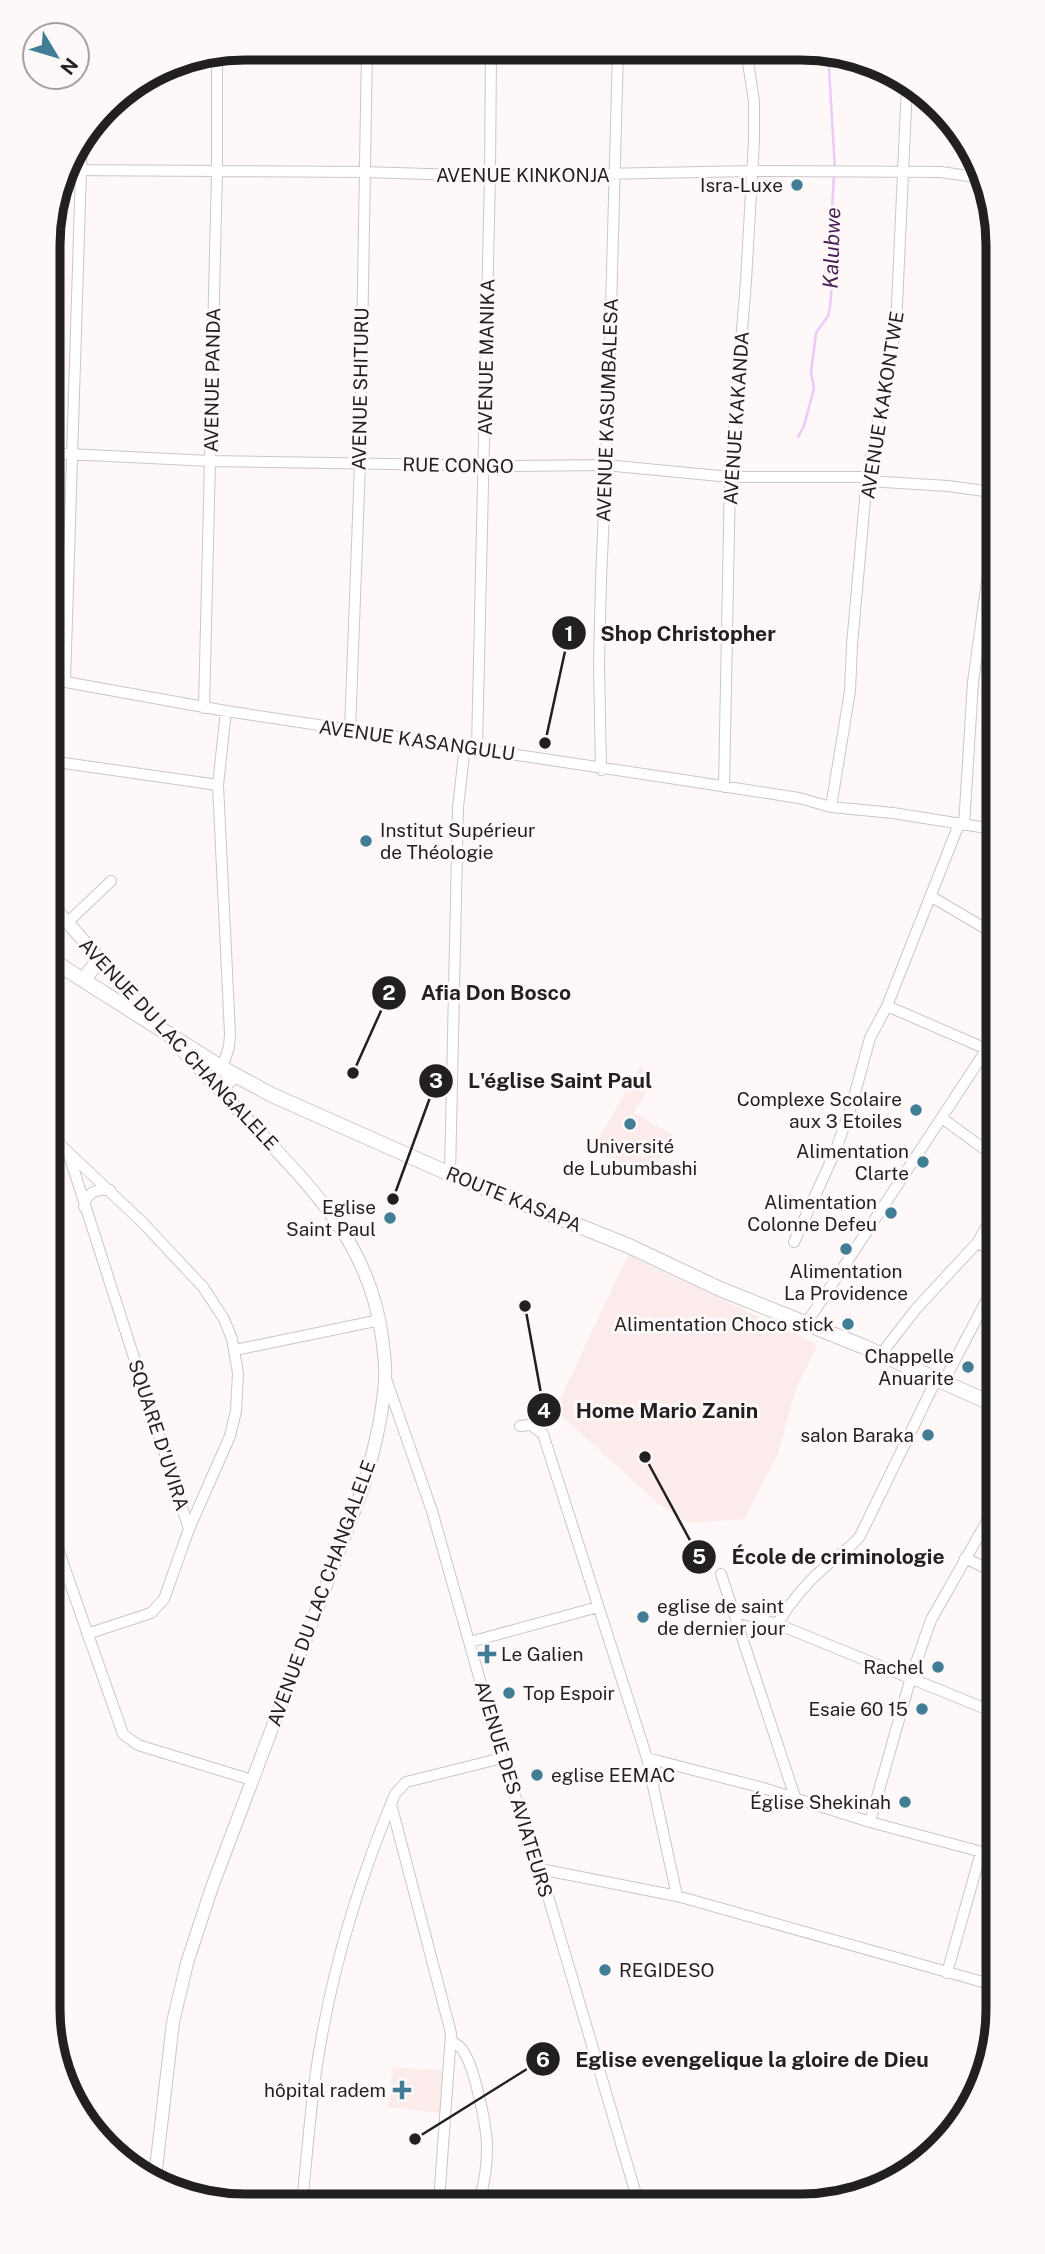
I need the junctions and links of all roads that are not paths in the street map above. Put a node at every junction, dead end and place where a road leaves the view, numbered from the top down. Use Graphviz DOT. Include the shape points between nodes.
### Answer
graph roads {
  1 [pos="366,60"];
  2 [pos="491,60"];
  3 [pos="618,60"];
  4 [pos="747,60"];
  5 [pos="217,62"];
  6 [pos="907,94"];
  7 [pos="81,159"];
  8 [pos="76,170"];
  9 [pos="81,170"];
  10 [pos="217,172"];
  11 [pos="364,172"];
  12 [pos="754,172"];
  13 [pos="902,173"];
  14 [pos="616,175"];
  15 [pos="490,176"];
  16 [pos="972,177"];
  17 [pos="60,453"];
  18 [pos="73,453"];
  19 [pos="210,461"];
  20 [pos="360,464"];
  21 [pos="483,465"];
  22 [pos="605,465"];
  23 [pos="730,477"];
  24 [pos="867,479"];
  25 [pos="986,491"];
  26 [pos="986,590"];
  27 [pos="60,681"];
  28 [pos="65,682"];
  29 [pos="204,708"];
  30 [pos="226,711"];
  31 [pos="350,731"];
  32 [pos="471,747"];
  33 [pos="60,762"];
  34 [pos="601,769"];
  35 [pos="218,785"];
  36 [pos="724,787"];
  37 [pos="831,807"];
  38 [pos="962,824"];
  39 [pos="986,828"];
  40 [pos="111,881"];
  41 [pos="932,897"];
  42 [pos="60,915"];
  43 [pos="67,923"];
  44 [pos="986,929"];
  45 [pos="100,959"];
  46 [pos="60,965"];
  47 [pos="83,980"];
  48 [pos="887,1006"];
  49 [pos="165,1033"];
  50 [pos="986,1049"];
  51 [pos="986,1059"];
  52 [pos="228,1072"];
  53 [pos="222,1092"];
  54 [pos="943,1119"];
  55 [pos="60,1144"];
  56 [pos="985,1150"];
  57 [pos="68,1152"];
  58 [pos="450,1174"];
  59 [pos="110,1190"];
  60 [pos="84,1207"];
  61 [pos="985,1228"];
  62 [pos="794,1242"];
  63 [pos="976,1242"];
  64 [pos="985,1246"];
  65 [pos="985,1302"];
  66 [pos="380,1320"];
  67 [pos="806,1324"];
  68 [pos="235,1350"];
  69 [pos="881,1354"];
  70 [pos="386,1379"];
  71 [pos="940,1380"];
  72 [pos="985,1401"];
  73 [pos="520,1426"];
  74 [pos="985,1525"];
  75 [pos="189,1529"];
  76 [pos="60,1555"];
  77 [pos="965,1558"];
  78 [pos="985,1568"];
  79 [pos="721,1574"];
  80 [pos="598,1607"];
  81 [pos="734,1612"];
  82 [pos="777,1623"];
  83 [pos="88,1634"];
  84 [pos="470,1642"];
  85 [pos="911,1677"];
  86 [pos="985,1708"];
  87 [pos="502,1758"];
  88 [pos="647,1758"];
  89 [pos="252,1780"];
  90 [pos="795,1797"];
  91 [pos="391,1804"];
  92 [pos="870,1822"];
  93 [pos="981,1852"];
  94 [pos="985,1853"];
  95 [pos="540,1869"];
  96 [pos="677,1896"];
  97 [pos="947,1973"];
  98 [pos="985,1983"];
  99 [pos="451,2042"];
  100 [pos="156,2171"];
  101 [pos="303,2194"];
  102 [pos="440,2194"];
  103 [pos="480,2194"];
  104 [pos="636,2194"];
  1 -- 11 [label="street, AVENUE SHITURU"];
  2 -- 15 [label="street, AVENUE MANIKA"];
  3 -- 14 [label="street, AVENUE KASUMBALESA"];
  4 -- 12 [label="street, AVENUE KAKANDA" via="755,119"];
  5 -- 10 [label="street, AVENUE PANDA"];
  6 -- 13 [label="street, AVENUE KAKONTWE"];
  7 -- 9 [label="street"];
  8 -- 9 [label="street, AVENUE KINKONJA"];
  9 -- 10 [label="street, AVENUE KINKONJA"];
  9 -- 18 [label="street"];
  10 -- 11 [label="street, AVENUE KINKONJA"];
  10 -- 19 [label="street, AVENUE PANDA"];
  11 -- 15 [label="street, AVENUE KINKONJA"];
  11 -- 20 [label="street, AVENUE SHITURU"];
  12 -- 13 [label="street, AVENUE KINKONJA"];
  12 -- 14 [label="street, AVENUE KINKONJA"];
  12 -- 23 [label="street, AVENUE KAKANDA"];
  13 -- 16 [label="street, AVENUE KINKONJA"];
  13 -- 24 [label="street, AVENUE KAKONTWE" via="896,327"];
  14 -- 15 [label="street, AVENUE KINKONJA"];
  14 -- 22 [label="street, AVENUE KASUMBALESA"];
  15 -- 21 [label="street, AVENUE MANIKA"];
  17 -- 18 [label="street, RUE CONGO"];
  18 -- 19 [label="street, RUE CONGO"];
  18 -- 28 [label="street"];
  19 -- 20 [label="street, RUE CONGO"];
  19 -- 29 [label="street, AVENUE PANDA"];
  20 -- 21 [label="street, RUE CONGO"];
  20 -- 31 [label="street, AVENUE SHITURU"];
  21 -- 22 [label="street, RUE CONGO"];
  21 -- 32 [label="street, AVENUE MANIKA"];
  22 -- 23 [label="street, RUE CONGO"];
  22 -- 34 [label="street, AVENUE KASUMBALESA"];
  23 -- 24 [label="street, RUE CONGO"];
  23 -- 36 [label="street, AVENUE KAKANDA"];
  24 -- 25 [label="street, RUE CONGO"];
  24 -- 37 [label="street, AVENUE KAKONTWE" via="846,723"];
  26 -- 38 [label="street"];
  27 -- 28 [label="street, AVENUE KASANGULU"];
  28 -- 29 [label="street, AVENUE KASANGULU"];
  29 -- 30 [label="street, AVENUE KASANGULU"];
  30 -- 31 [label="street, AVENUE KASANGULU"];
  30 -- 35 [label="street"];
  31 -- 32 [label="street, AVENUE KASANGULU"];
  32 -- 34 [label="street, AVENUE KASANGULU"];
  32 -- 58 [label="street, AVENUE MANIKA" via="458,807"];
  33 -- 35 [label="street"];
  34 -- 36 [label="street, AVENUE KASANGULU"];
  35 -- 52 [label="street"];
  36 -- 37 [label="street, AVENUE KASANGULU"];
  37 -- 38 [label="street, AVENUE KASANGULU"];
  38 -- 39 [label="street, AVENUE KASANGULU"];
  38 -- 41 [label="street"];
  40 -- 43 [label="street"];
  41 -- 44 [label="street"];
  41 -- 48 [label="street"];
  42 -- 43 [label="street, AVENUE DU LAC CHANGALELE"];
  43 -- 45 [label="street, AVENUE DU LAC CHANGALELE"];
  45 -- 47 [label="main road"];
  45 -- 49 [label="street, AVENUE DU LAC CHANGALELE"];
  46 -- 47 [label="main road, ROUTE KASAPA"];
  47 -- 49 [label="main road, ROUTE KASAPA"];
  48 -- 50 [label="street"];
  48 -- 62 [label="street" via="870,1038 835,1152"];
  49 -- 52 [label="main road, ROUTE KASAPA"];
  49 -- 53 [label="street, AVENUE DU LAC CHANGALELE"];
  51 -- 54 [label="street"];
  52 -- 53 [label="main road"];
  52 -- 58 [label="main road, ROUTE KASAPA"];
  53 -- 66 [label="street, AVENUE DU LAC CHANGALELE" via="337,1221 362,1264"];
  54 -- 56 [label="street"];
  54 -- 67 [label="street"];
  55 -- 57 [label="street"];
  57 -- 59 [label="street, SQUARE D'UVIRA"];
  57 -- 60 [label="street, SQUARE D'UVIRA"];
  58 -- 67 [label="main road, ROUTE KASAPA"];
  59 -- 60 [label="street" via="92,1193"];
  59 -- 68 [label="street, SQUARE D'UVIRA" via="203,1287 224,1319"];
  60 -- 75 [label="street, SQUARE D'UVIRA"];
  61 -- 63 [label="street"];
  63 -- 64 [label="street"];
  63 -- 69 [label="street"];
  65 -- 71 [label="street"];
  66 -- 68 [label="street"];
  66 -- 70 [label="street, AVENUE DU LAC CHANGALELE"];
  67 -- 69 [label="main road, ROUTE KASAPA"];
  68 -- 75 [label="street, SQUARE D'UVIRA" via="237,1392 230,1436"];
  69 -- 71 [label="main road, ROUTE KASAPA"];
  70 -- 84 [label="street, AVENUE DES AVIATEURS" via="432,1511"];
  70 -- 89 [label="street, AVENUE DU LAC CHANGALELE" via="364,1485"];
  71 -- 72 [label="main road, ROUTE KASAPA"];
  71 -- 82 [label="street" via="860,1536 826,1566"];
  73 -- 80 [label="street" via="531,1425 543,1434"];
  74 -- 77 [label="street"];
  75 -- 83 [label="street" via="159,1606 151,1613"];
  76 -- 83 [label="street"];
  77 -- 78 [label="street"];
  77 -- 85 [label="street" via="931,1620"];
  79 -- 81 [label="street"];
  80 -- 84 [label="street"];
  80 -- 88 [label="street"];
  81 -- 82 [label="street"];
  81 -- 90 [label="street"];
  82 -- 85 [label="street"];
  83 -- 89 [label="street" via="123,1734 138,1745"];
  84 -- 87 [label="street, AVENUE DES AVIATEURS"];
  85 -- 86 [label="street"];
  85 -- 92 [label="street"];
  87 -- 91 [label="street" via="406,1782"];
  87 -- 95 [label="street, AVENUE DES AVIATEURS"];
  88 -- 90 [label="street"];
  88 -- 96 [label="street"];
  89 -- 100 [label="street, AVENUE DU LAC CHANGALELE" via="180,1990"];
  90 -- 92 [label="street"];
  91 -- 99 [label="street"];
  91 -- 101 [label="street" via="360,1888 330,1998 317,2065"];
  92 -- 93 [label="street"];
  93 -- 94 [label="street"];
  93 -- 97 [label="street"];
  95 -- 96 [label="street"];
  95 -- 104 [label="street, AVENUE DES AVIATEURS"];
  96 -- 97 [label="street"];
  97 -- 98 [label="street"];
  99 -- 102 [label="street"];
  99 -- 103 [label="street" via="464,2053 485,2124 487,2149"];
}
